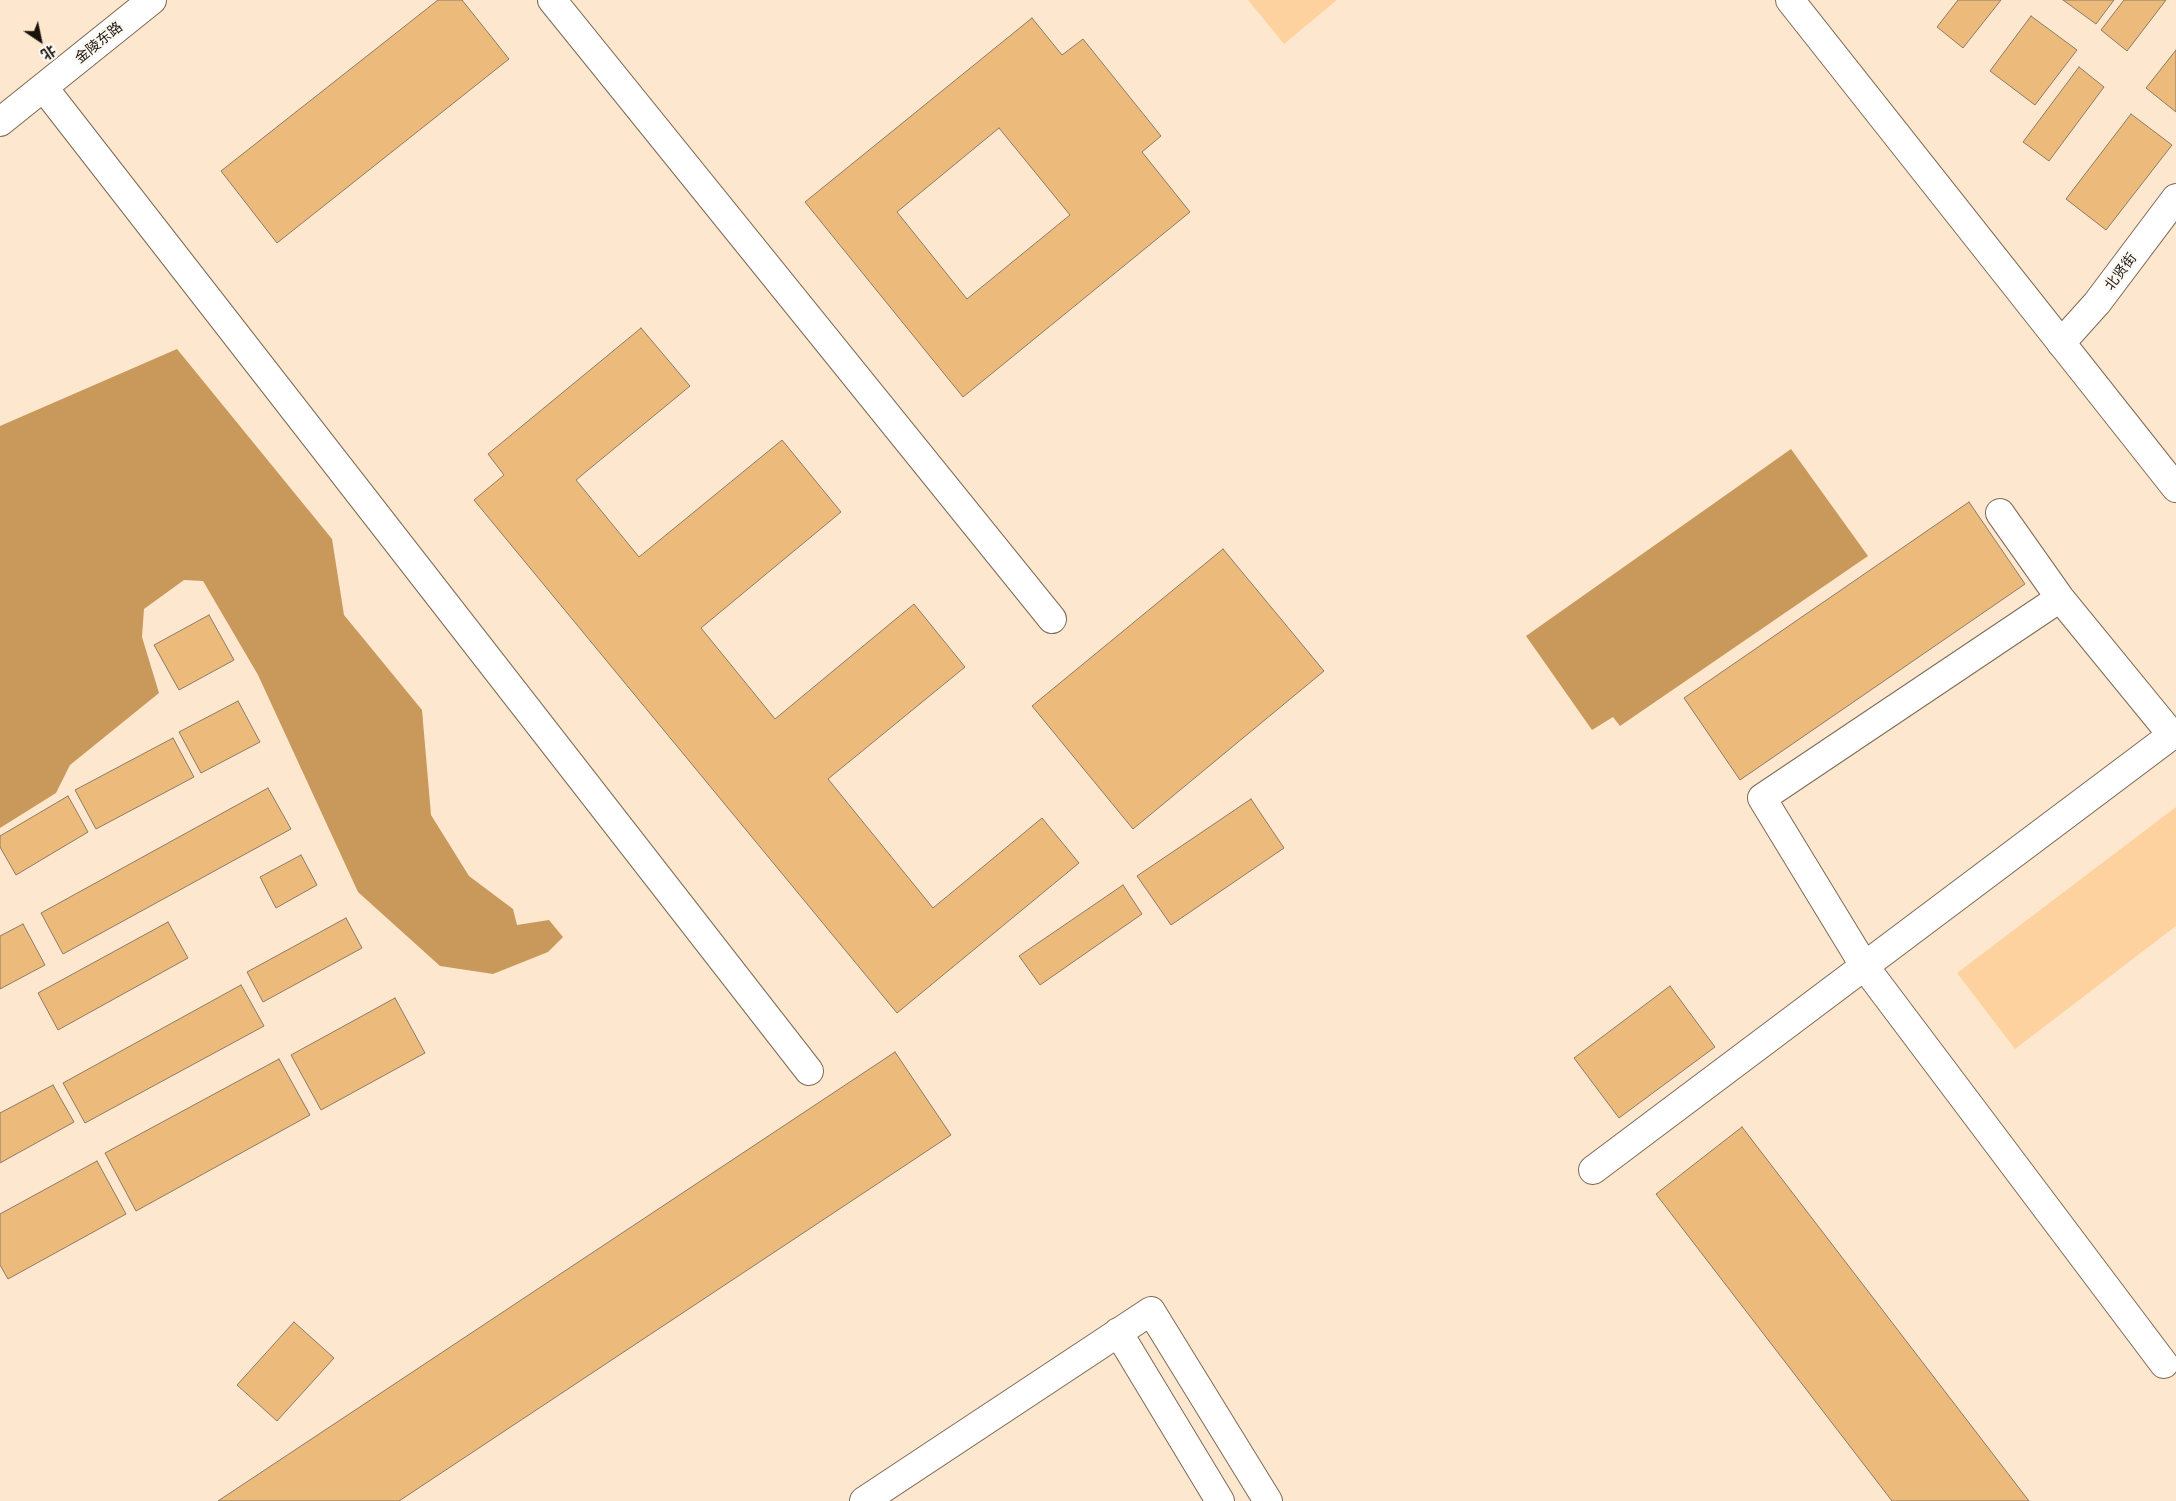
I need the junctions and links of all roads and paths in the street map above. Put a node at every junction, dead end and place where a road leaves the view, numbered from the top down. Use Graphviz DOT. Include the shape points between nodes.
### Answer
graph roads {
  1 [pos="152,0"];
  2 [pos="552,0"];
  3 [pos="1790,0"];
  4 [pos="44,88"];
  5 [pos="0,122"];
  6 [pos="2176,198"];
  7 [pos="2061,343"];
  8 [pos="2176,488"];
  9 [pos="2000,513"];
  10 [pos="2060,598"];
  11 [pos="1052,619"];
  12 [pos="2174,733"];
  13 [pos="1865,967"];
  14 [pos="809,1071"];
  15 [pos="1593,1170"];
  16 [pos="1118,1332"];
  17 [pos="2164,1364"];
  18 [pos="864,1501"];
  19 [pos="1220,1501"];
  20 [pos="1268,1501"];
  1 -- 4 [label="street, 金陵东路"];
  2 -- 11 [label="street"];
  3 -- 7 [label="street"];
  4 -- 5 [label="street, 金陵东路"];
  4 -- 14 [label="street"];
  6 -- 7 [label="street, 北贤街" via="2097,303"];
  7 -- 8 [label="street"];
  9 -- 10 [label="street"];
  10 -- 12 [label="street"];
  10 -- 13 [label="street" via="1762,798"];
  12 -- 13 [label="street"];
  13 -- 15 [label="street"];
  13 -- 17 [label="street"];
  16 -- 18 [label="street"];
  16 -- 19 [label="street"];
  16 -- 20 [label="street" via="1151,1311"];
}
